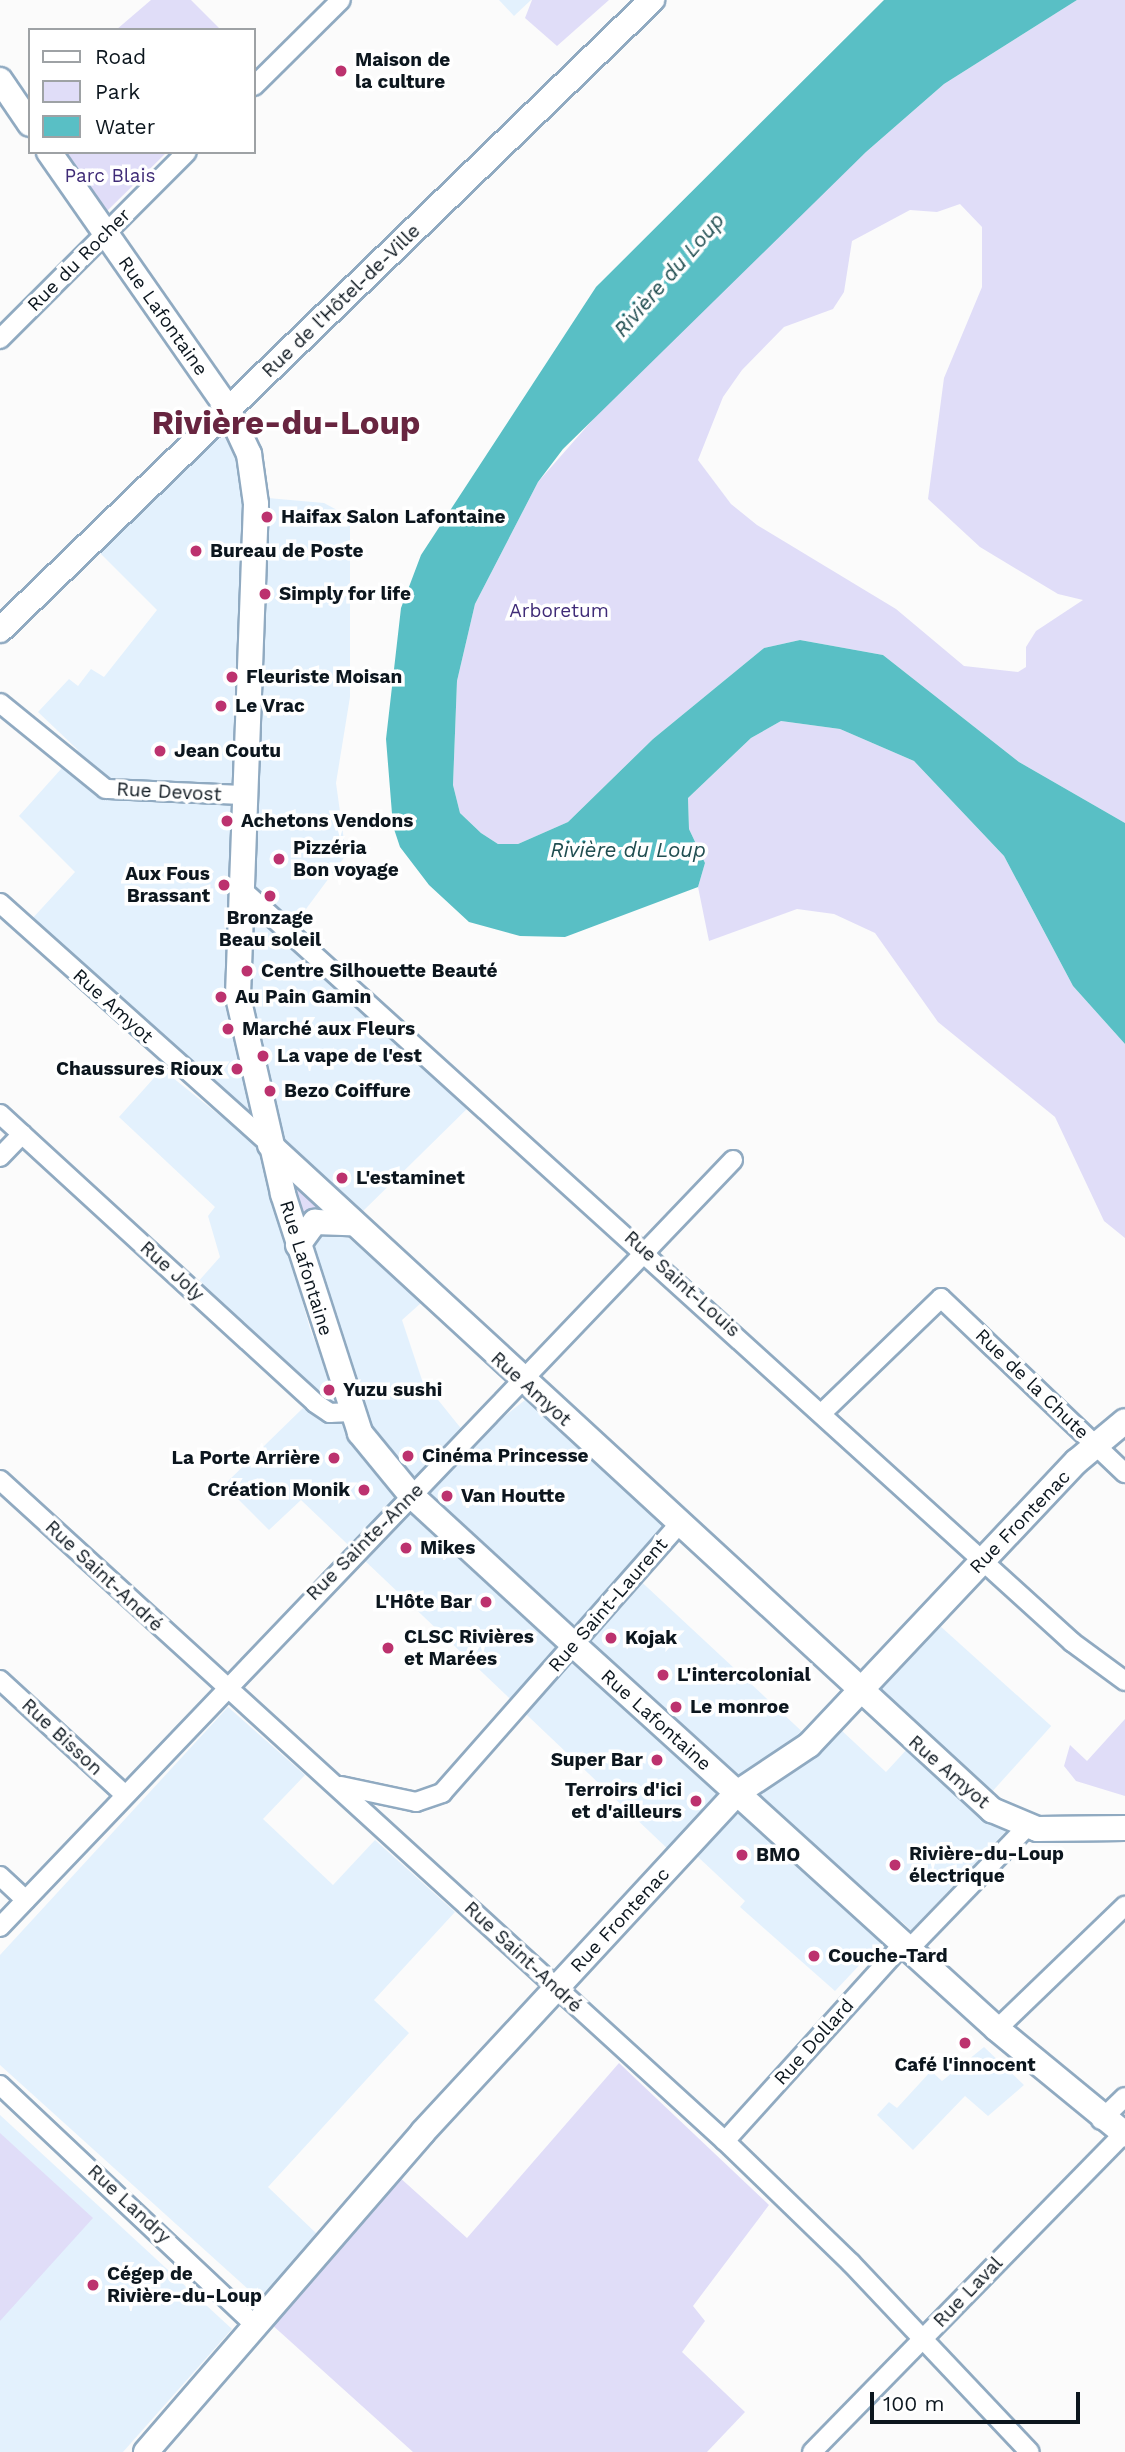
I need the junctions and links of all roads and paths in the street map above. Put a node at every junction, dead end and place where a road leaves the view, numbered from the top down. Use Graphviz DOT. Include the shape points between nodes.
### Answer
graph roads {
  1 [pos="341,0"];
  2 [pos="652,0"];
  3 [pos="0,80"];
  4 [pos="256,84"];
  5 [pos="28,121"];
  6 [pos="50,154"];
  7 [pos="185,154"];
  8 [pos="106,233"];
  9 [pos="0,339"];
  10 [pos="228,409"];
  11 [pos="0,630"];
  12 [pos="0,703"];
  13 [pos="244,795"];
  14 [pos="238,886"];
  15 [pos="0,903"];
  16 [pos="0,1114"];
  17 [pos="22,1134"];
  18 [pos="270,1144"];
  19 [pos="0,1157"];
  20 [pos="733,1160"];
  21 [pos="350,1223"];
  22 [pos="298,1245"];
  23 [pos="646,1252"];
  24 [pos="521,1381"];
  25 [pos="350,1412"];
  26 [pos="823,1412"];
  27 [pos="1125,1421"];
  28 [pos="1097,1446"];
  29 [pos="1125,1473"];
  30 [pos="0,1480"];
  31 [pos="411,1495"];
  32 [pos="681,1522"];
  33 [pos="984,1558"];
  34 [pos="573,1644"];
  35 [pos="0,1680"];
  36 [pos="1125,1681"];
  37 [pos="224,1686"];
  38 [pos="859,1692"];
  39 [pos="335,1784"];
  40 [pos="737,1793"];
  41 [pos="124,1794"];
  42 [pos="1027,1827"];
  43 [pos="1125,1828"];
  44 [pos="0,1876"];
  45 [pos="26,1900"];
  46 [pos="1125,1906"];
  47 [pos="0,1927"];
  48 [pos="906,1946"];
  49 [pos="556,1989"];
  50 [pos="997,2029"];
  51 [pos="0,2085"];
  52 [pos="1125,2097"];
  53 [pos="1101,2120"];
  54 [pos="1123,2137"];
  55 [pos="725,2141"];
  56 [pos="255,2325"];
  57 [pos="923,2337"];
  58 [pos="146,2452"];
  59 [pos="812,2452"];
  60 [pos="1030,2452"];
  1 -- 4 [label="street"];
  2 -- 10 [label="main road, Rue de l'Hôtel-de-Ville"];
  3 -- 5 [label="main road"];
  6 -- 8 [label="main road, Rue Lafontaine"];
  7 -- 8 [label="street, Rue du Rocher"];
  8 -- 9 [label="street, Rue du Rocher"];
  8 -- 10 [label="main road, Rue Lafontaine"];
  10 -- 11 [label="main road, Rue de l'Hôtel-de-Ville"];
  10 -- 13 [label="main road, Rue Lafontaine" via="249,454 256,505"];
  12 -- 13 [label="street, Rue Devost" via="106,789"];
  13 -- 14 [label="main road, Rue Lafontaine"];
  14 -- 18 [label="main road, Rue Lafontaine" via="238,997"];
  14 -- 23 [label="street, Rue Saint-Louis"];
  15 -- 18 [label="street, Rue Amyot"];
  16 -- 17 [label="street, Rue Joly"];
  17 -- 19 [label="street"];
  17 -- 25 [label="street, Rue Joly" via="288,1378 327,1411"];
  18 -- 21 [label="main road, Rue Amyot"];
  18 -- 22 [label="main road, Rue Lafontaine"];
  20 -- 23 [label="street, Rue Sainte-Anne"];
  21 -- 22 [label="main road" via="315,1222"];
  21 -- 24 [label="main road, Rue Amyot"];
  22 -- 25 [label="main road, Rue Lafontaine"];
  23 -- 24 [label="street, Rue Sainte-Anne"];
  23 -- 26 [label="street, Rue Saint-Louis"];
  24 -- 31 [label="street, Rue Sainte-Anne"];
  24 -- 32 [label="main road, Rue Amyot"];
  25 -- 31 [label="main road, Rue Lafontaine" via="373,1454"];
  26 -- 28 [label="street, Rue de la Chute" via="937,1298"];
  26 -- 33 [label="street, Rue Saint-Louis"];
  27 -- 28 [label="main road, Rue Frontenac"];
  28 -- 29 [label="street, Rue de la Chute"];
  28 -- 33 [label="main road, Rue Frontenac"];
  30 -- 37 [label="street, Rue Saint-André"];
  31 -- 34 [label="main road, Rue Lafontaine"];
  31 -- 37 [label="street, Rue Sainte-Anne"];
  32 -- 34 [label="street, Rue Saint-Laurent"];
  32 -- 38 [label="main road, Rue Amyot"];
  33 -- 36 [label="street, Rue Saint-Louis" via="1096,1663"];
  33 -- 38 [label="main road, Rue Frontenac"];
  34 -- 39 [label="street, Rue Saint-Laurent" via="454,1783 435,1798 416,1802"];
  34 -- 40 [label="main road, Rue Lafontaine"];
  35 -- 41 [label="street, Rue Bisson"];
  37 -- 39 [label="street, Rue Saint-André"];
  37 -- 41 [label="street, Rue Sainte-Anne"];
  38 -- 40 [label="main road, Rue Frontenac" via="802,1751"];
  38 -- 42 [label="main road, Rue Amyot" via="992,1810"];
  39 -- 49 [label="street, Rue Saint-André"];
  40 -- 48 [label="main road, Rue Lafontaine"];
  40 -- 49 [label="main road, Rue Frontenac"];
  41 -- 45 [label="street, Rue Sainte-Anne"];
  42 -- 43 [label="main road, Rue Amyot"];
  42 -- 48 [label="street, Rue Dollard"];
  44 -- 45 [label="street"];
  45 -- 47 [label="street, Rue Sainte-Anne"];
  46 -- 50 [label="street"];
  48 -- 50 [label="main road, Rue Lafontaine"];
  48 -- 55 [label="street, Rue Dollard"];
  49 -- 55 [label="street, Rue Saint-André"];
  49 -- 56 [label="main road, Rue Frontenac"];
  50 -- 53 [label="main road, Rue Lafontaine"];
  51 -- 56 [label="street, Rue Landry"];
  52 -- 53 [label="street"];
  53 -- 54 [label="main road, Rue Lafontaine"];
  54 -- 57 [label="street, Rue Laval"];
  55 -- 57 [label="street, Rue Saint-André"];
  56 -- 58 [label="main road, Rue Frontenac"];
  57 -- 59 [label="street, Rue Laval"];
  57 -- 60 [label="street, Rue Saint-André"];
}
